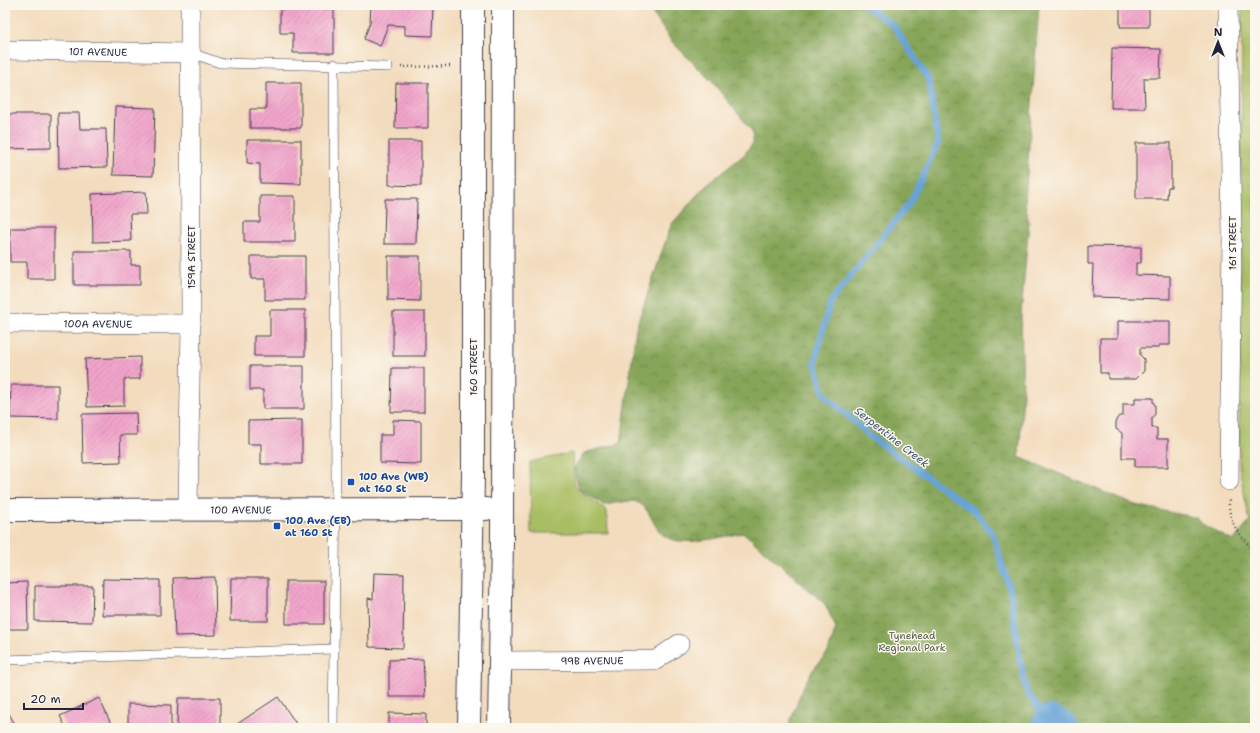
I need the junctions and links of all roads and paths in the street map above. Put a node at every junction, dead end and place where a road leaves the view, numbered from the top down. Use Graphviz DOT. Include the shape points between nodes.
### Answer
graph roads {
  1 [pos="190,5"];
  2 [pos="473,5"];
  3 [pos="503,5"];
  4 [pos="1228,5"];
  5 [pos="5,50"];
  6 [pos="191,53"];
  7 [pos="334,64"];
  8 [pos="451,66"];
  9 [pos="388,67"];
  10 [pos="5,323"];
  11 [pos="191,324"];
  12 [pos="1229,481"];
  13 [pos="188,508"];
  14 [pos="336,509"];
  15 [pos="473,509"];
  16 [pos="502,509"];
  17 [pos="5,510"];
  18 [pos="1255,550"];
  19 [pos="680,644"];
  20 [pos="334,649"];
  21 [pos="5,660"];
  22 [pos="500,662"];
  23 [pos="333,728"];
  24 [pos="469,728"];
  25 [pos="498,728"];
  1 -- 6 [label="street, 159A STREET"];
  2 -- 15 [label="main road, 160 STREET"];
  3 -- 16 [label="main road"];
  4 -- 12 [label="street, 161 STREET" via="1232,234"];
  5 -- 6 [label="street, 101 AVENUE"];
  6 -- 7 [label="lane" via="220,63"];
  6 -- 11 [label="street, 159A STREET"];
  7 -- 9 [label="lane"];
  7 -- 14 [label="lane"];
  8 -- 9 [label="path"];
  10 -- 11 [label="street, 100A AVENUE"];
  11 -- 13 [label="street, 159A STREET"];
  12 -- 18 [label="path" via="1229,516 1242,538"];
  13 -- 14 [label="main road, 100 AVENUE"];
  13 -- 17 [label="main road, 100 AVENUE"];
  14 -- 15 [label="main road, 100 AVENUE"];
  14 -- 20 [label="lane"];
  15 -- 16 [label="main road, 100 AVENUE"];
  15 -- 24 [label="main road, 160 STREET"];
  16 -- 22 [label="main road"];
  19 -- 22 [label="street, 99B AVENUE" via="656,660"];
  20 -- 21 [label="lane"];
  20 -- 23 [label="lane"];
  22 -- 25 [label="main road"];
}
